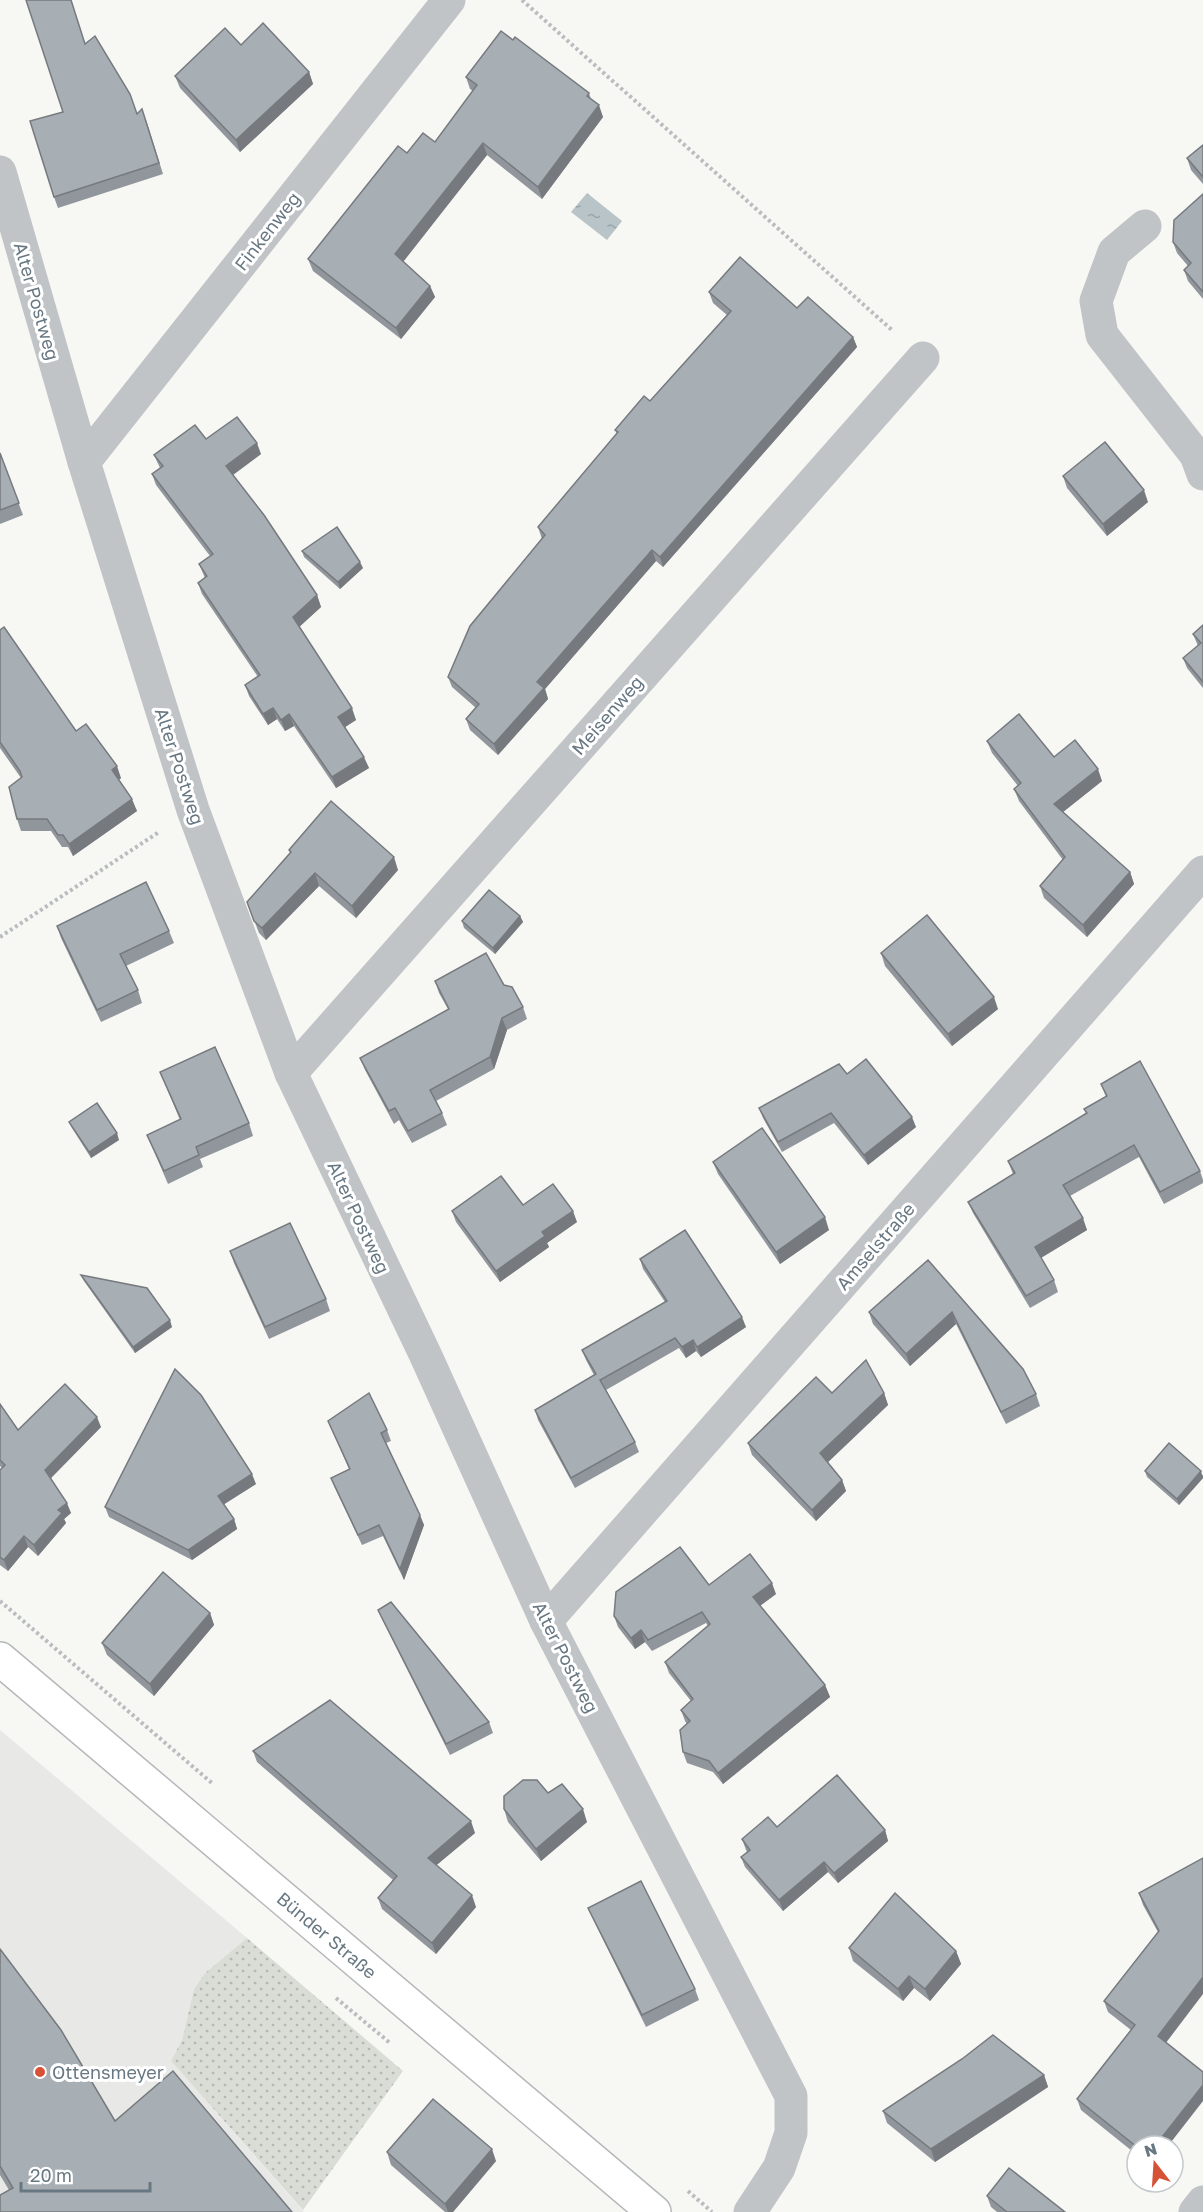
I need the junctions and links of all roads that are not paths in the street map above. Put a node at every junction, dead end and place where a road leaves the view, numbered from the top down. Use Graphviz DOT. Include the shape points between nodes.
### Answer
graph roads {
  1 [pos="449,0"];
  2 [pos="0,172"];
  3 [pos="1145,226"];
  4 [pos="923,358"];
  5 [pos="84,462"];
  6 [pos="1203,474"];
  7 [pos="1203,872"];
  8 [pos="291,1073"];
  9 [pos="546,1621"];
  10 [pos="0,1659"];
  11 [pos="1203,2202"];
  12 [pos="654,2212"];
  13 [pos="750,2212"];
  14 [pos="1195,2212"];
  1 -- 5 [label="street, Finkenweg"];
  2 -- 5 [label="street, Alter Postweg"];
  3 -- 6 [label="street" via="1114,252 1096,301 1102,335 1196,455"];
  4 -- 8 [label="street, Meisenweg"];
  5 -- 8 [label="street, Alter Postweg" via="193,810"];
  7 -- 9 [label="street, Amselstraße"];
  8 -- 9 [label="street, Alter Postweg"];
  9 -- 13 [label="street, Alter Postweg" via="791,2096 791,2133 780,2168"];
  10 -- 12 [label="main road, Bünder Straße"];
  11 -- 14 [label="street"];
}
